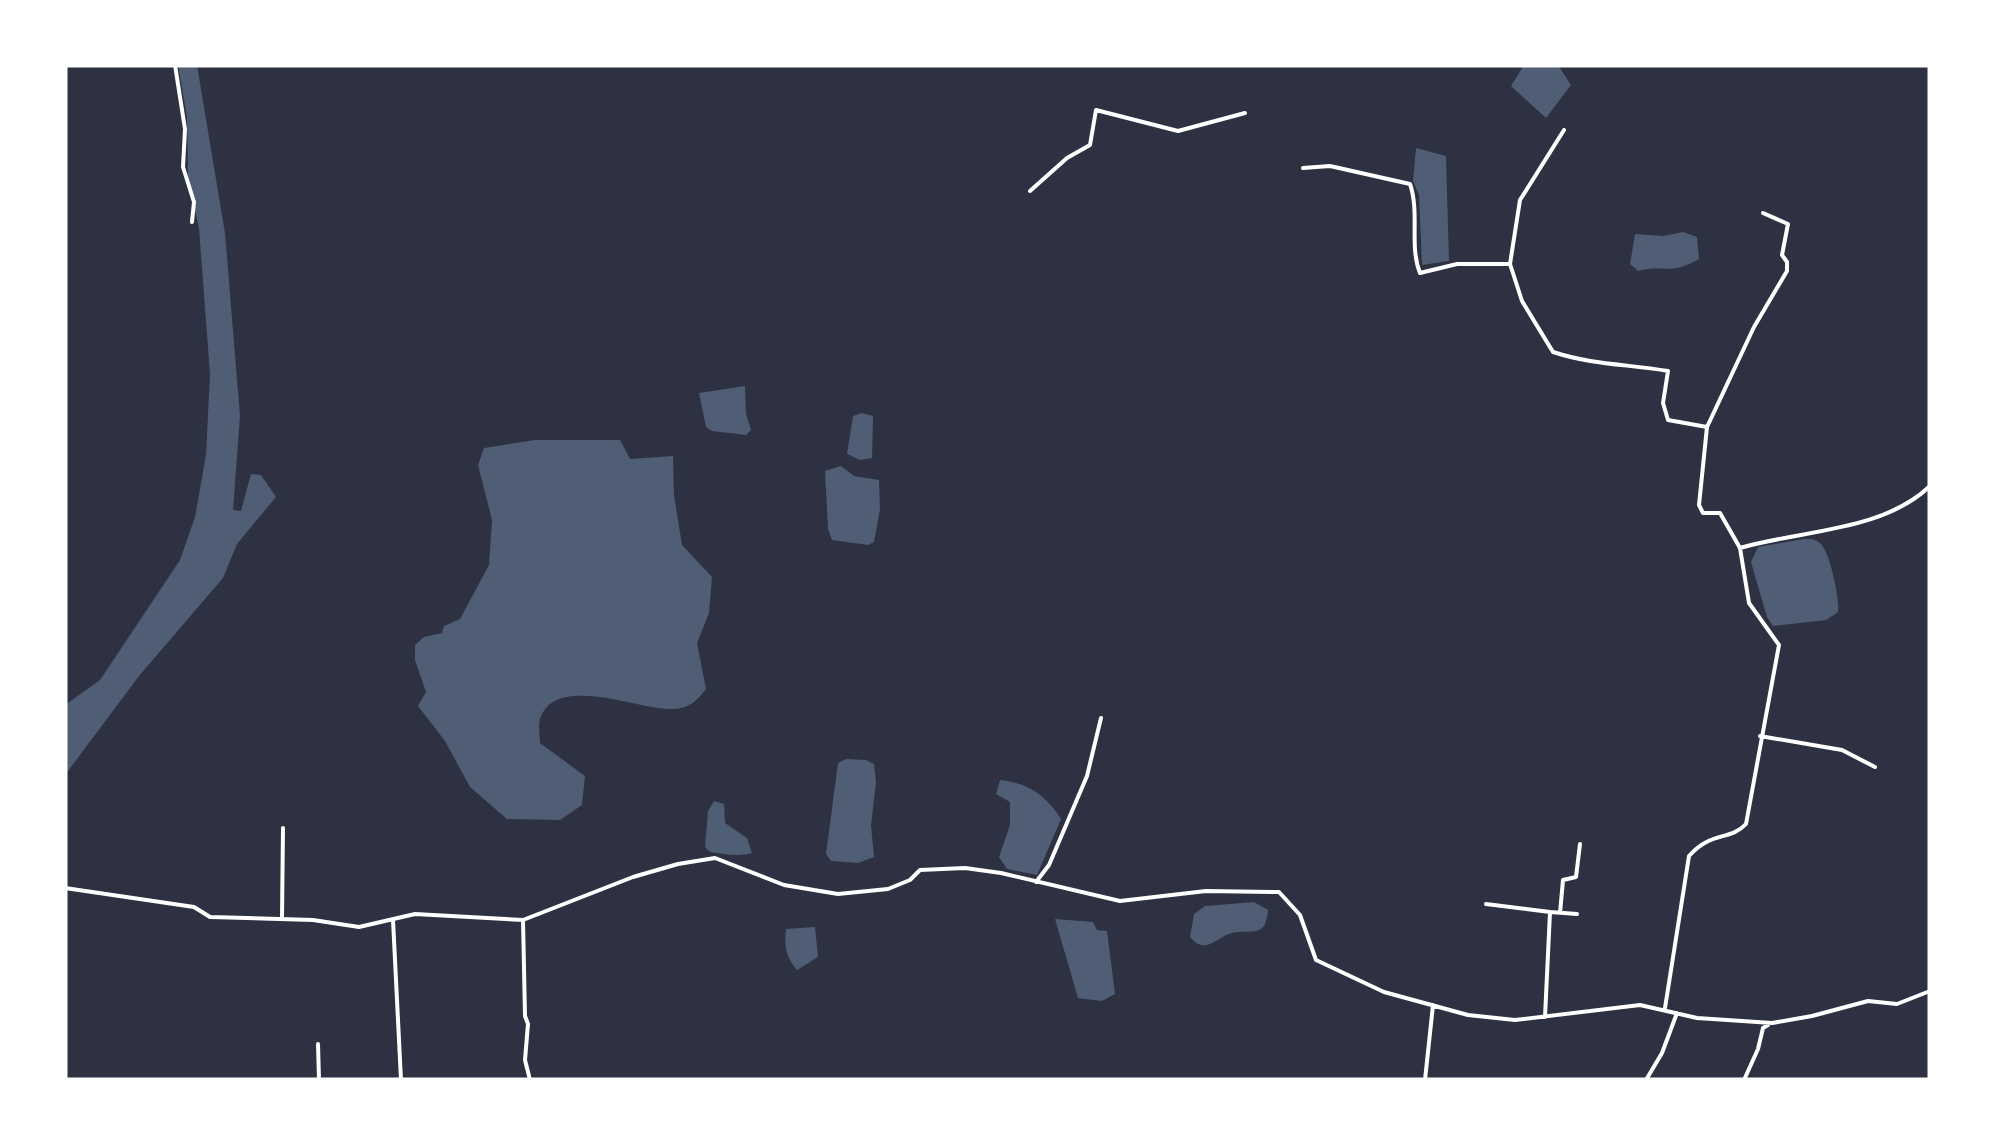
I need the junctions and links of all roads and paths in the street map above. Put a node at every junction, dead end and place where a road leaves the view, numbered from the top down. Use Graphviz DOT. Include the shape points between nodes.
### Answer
graph roads {
  1 [pos="176,65"];
  2 [pos="1245,113"];
  3 [pos="1564,130"];
  4 [pos="1302,168"];
  5 [pos="1030,191"];
  6 [pos="1762,213"];
  7 [pos="192,222"];
  8 [pos="1510,264"];
  9 [pos="1707,427"];
  10 [pos="1930,486"];
  11 [pos="1740,548"];
  12 [pos="1101,718"];
  13 [pos="1760,736"];
  14 [pos="1875,766"];
  15 [pos="282,828"];
  16 [pos="1580,844"];
  17 [pos="1036,882"];
  18 [pos="65,888"];
  19 [pos="1486,904"];
  20 [pos="1550,912"];
  21 [pos="1560,913"];
  22 [pos="1576,914"];
  23 [pos="282,918"];
  24 [pos="394,920"];
  25 [pos="523,920"];
  26 [pos="1930,990"];
  27 [pos="1433,1006"];
  28 [pos="1665,1010"];
  29 [pos="1677,1013"];
  30 [pos="1545,1017"];
  31 [pos="1772,1023"];
  32 [pos="318,1044"];
  33 [pos="319,1080"];
  34 [pos="401,1080"];
  35 [pos="530,1080"];
  36 [pos="1426,1080"];
  37 [pos="1646,1080"];
  38 [pos="1744,1080"];
  1 -- 7 [label="street"];
  2 -- 5 [label="street" via="1178,131 1096,110 1090,145"];
  3 -- 8 [label="street" via="1520,200"];
  4 -- 8 [label="street" via="1330,166 1410,184 1420,274 1457,264"];
  6 -- 9 [label="street" via="1788,224 1782,256 1787,271"];
  8 -- 9 [label="street" via="1522,301 1553,352 1590,364 1668,371 1668,420"];
  9 -- 11 [label="street" via="1699,505 1703,513 1720,513"];
  10 -- 11 [label="street" via="1862,524"];
  11 -- 13 [label="street" via="1749,603 1779,645"];
  12 -- 17 [label="street" via="1088,776"];
  13 -- 14 [label="street" via="1842,750"];
  13 -- 28 [label="street" via="1746,824 1703,840 1689,856"];
  15 -- 23 [label="street"];
  16 -- 21 [label="street" via="1576,876 1563,880"];
  17 -- 25 [label="street" via="965,868 920,870 888,889 838,894 784,885 716,858 633,877"];
  17 -- 27 [label="street" via="1120,901 1206,891 1278,892 1300,915 1316,960"];
  18 -- 23 [label="street" via="194,907 210,917"];
  19 -- 20 [label="street"];
  20 -- 21 [label="street"];
  20 -- 30 [label="street"];
  21 -- 22 [label="street"];
  23 -- 24 [label="street" via="359,927"];
  24 -- 25 [label="street" via="414,914"];
  24 -- 34 [label="street"];
  25 -- 35 [label="street"];
  26 -- 31 [label="street" via="1898,1004 1868,1000"];
  27 -- 30 [label="street" via="1500,1018"];
  27 -- 36 [label="street"];
  28 -- 29 [label="street"];
  28 -- 30 [label="street" via="1626,1006"];
  29 -- 31 [label="street"];
  29 -- 37 [label="street"];
  31 -- 38 [label="street" via="1763,1028"];
  32 -- 33 [label="street"];
}
